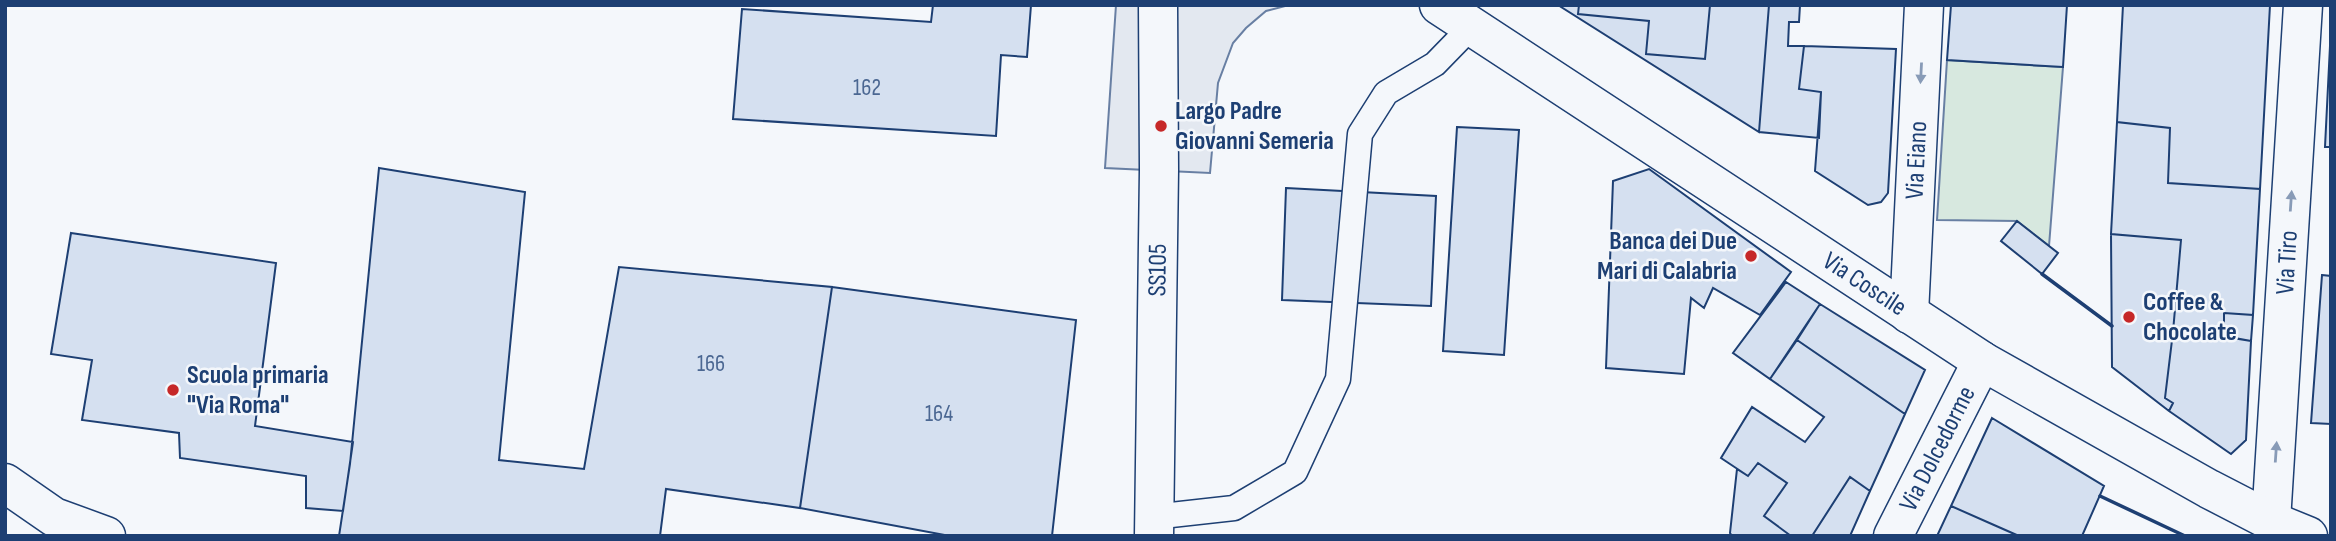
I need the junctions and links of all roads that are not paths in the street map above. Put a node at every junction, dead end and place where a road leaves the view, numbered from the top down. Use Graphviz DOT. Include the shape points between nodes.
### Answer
graph roads {
  1 [pos="1158,5"];
  2 [pos="1439,5"];
  3 [pos="1924,5"];
  4 [pos="2303,5"];
  5 [pos="1472,26"];
  6 [pos="1909,314"];
  7 [pos="1982,361"];
  8 [pos="5,482"];
  9 [pos="2271,521"];
  10 [pos="1153,526"];
  11 [pos="106,536"];
  12 [pos="1893,536"];
  13 [pos="2308,536"];
  1 -- 10 [label="main road, SS105 / SS105"];
  2 -- 5 [label="main road, Via Coscile"];
  3 -- 6 [label="main road, Via Eiano, one-way"];
  9 -- 4 [label="main road, Via Tiro, one-way"];
  5 -- 6 [label="main road, Via Coscile"];
  5 -- 10 [label="lane" via="1435,64 1386,93 1360,134 1338,379 1295,472 1234,508"];
  6 -- 7 [label="main road, Via Coscile"];
  7 -- 9 [label="main road, Via Coscile"];
  7 -- 12 [label="main road, Via Dolcedorme"];
  8 -- 11 [label="main road" via="54,517"];
  9 -- 13 [label="main road, Via Coscile"];
}
